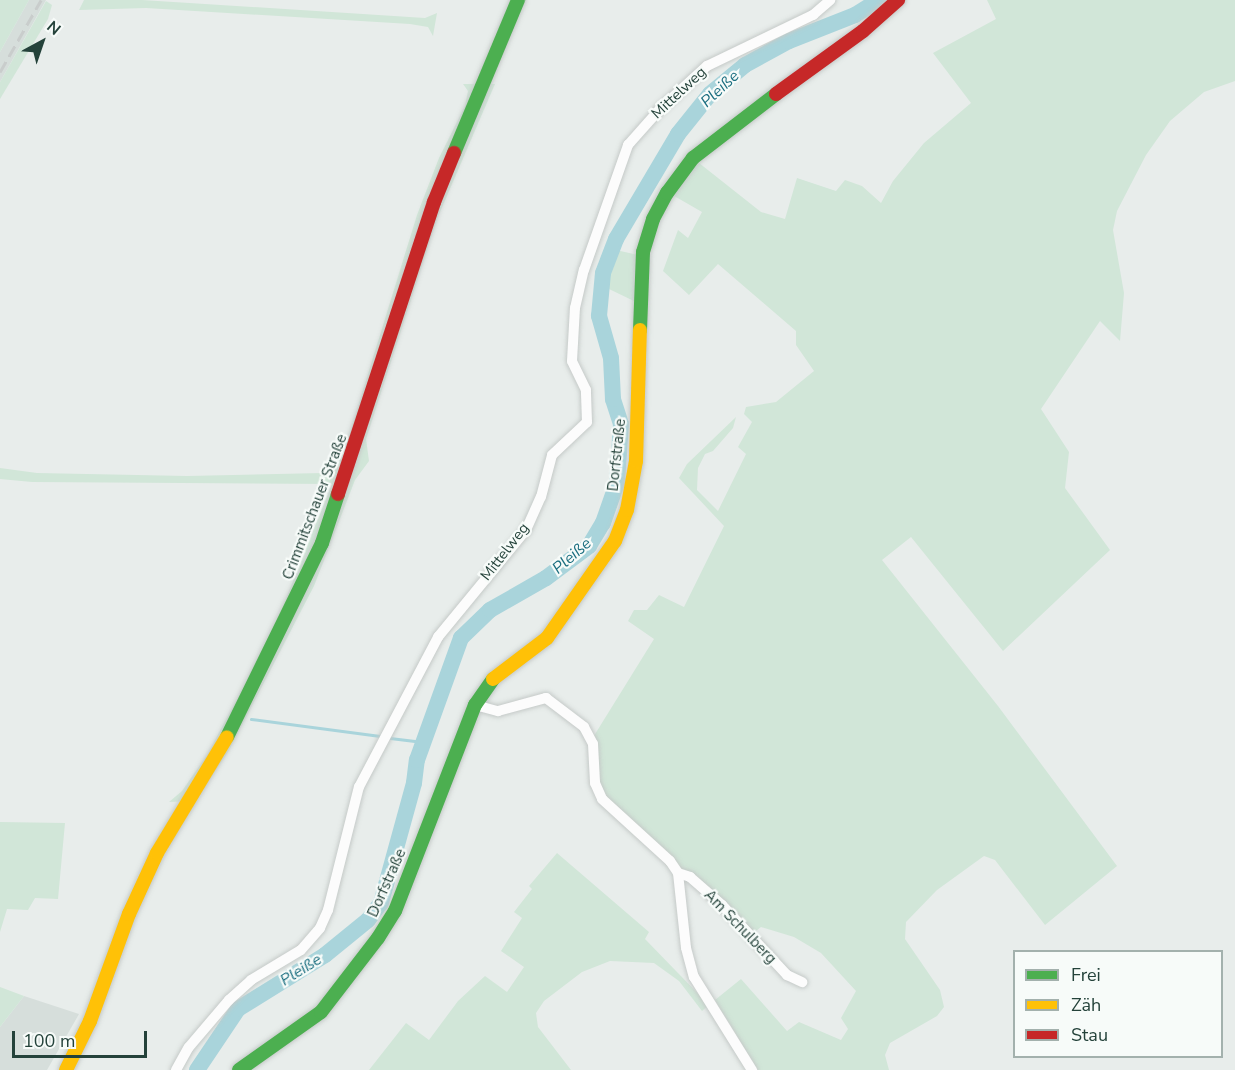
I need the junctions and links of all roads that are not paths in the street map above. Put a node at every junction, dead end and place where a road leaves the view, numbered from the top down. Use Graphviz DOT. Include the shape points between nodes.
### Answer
graph roads {
  1 [pos="518,0"];
  2 [pos="830,0"];
  3 [pos="898,0"];
  4 [pos="475,705"];
  5 [pos="678,873"];
  6 [pos="802,982"];
  7 [pos="66,1070"];
  8 [pos="176,1070"];
  9 [pos="239,1070"];
  10 [pos="752,1070"];
  1 -- 7 [label="street, Crimmitschauer Straße" via="435,202 350,467 318,553 230,732 157,853 129,914 90,1022"];
  2 -- 8 [label="street, Mittelweg" via="813,15 707,66 628,145 584,270 575,308 573,362 586,390 587,422 552,455 541,497 526,530 438,637 359,787 320,928 301,950 251,980 229,1000 189,1047"];
  3 -- 4 [label="street, Dorfstraße" via="863,31 724,131 693,158 667,193 653,219 644,252 636,461 627,510 615,541 564,618 546,638 488,683"];
  4 -- 5 [label="street, Am Schulberg" via="498,711 542,698 574,717 593,744 595,783 602,799 670,861"];
  4 -- 9 [label="street, Dorfstraße" via="391,920 321,1012"];
  5 -- 6 [label="street, Am Schulberg" via="690,877 722,905 787,975"];
  5 -- 10 [label="street, Am Schulberg" via="686,948 694,977"];
}
